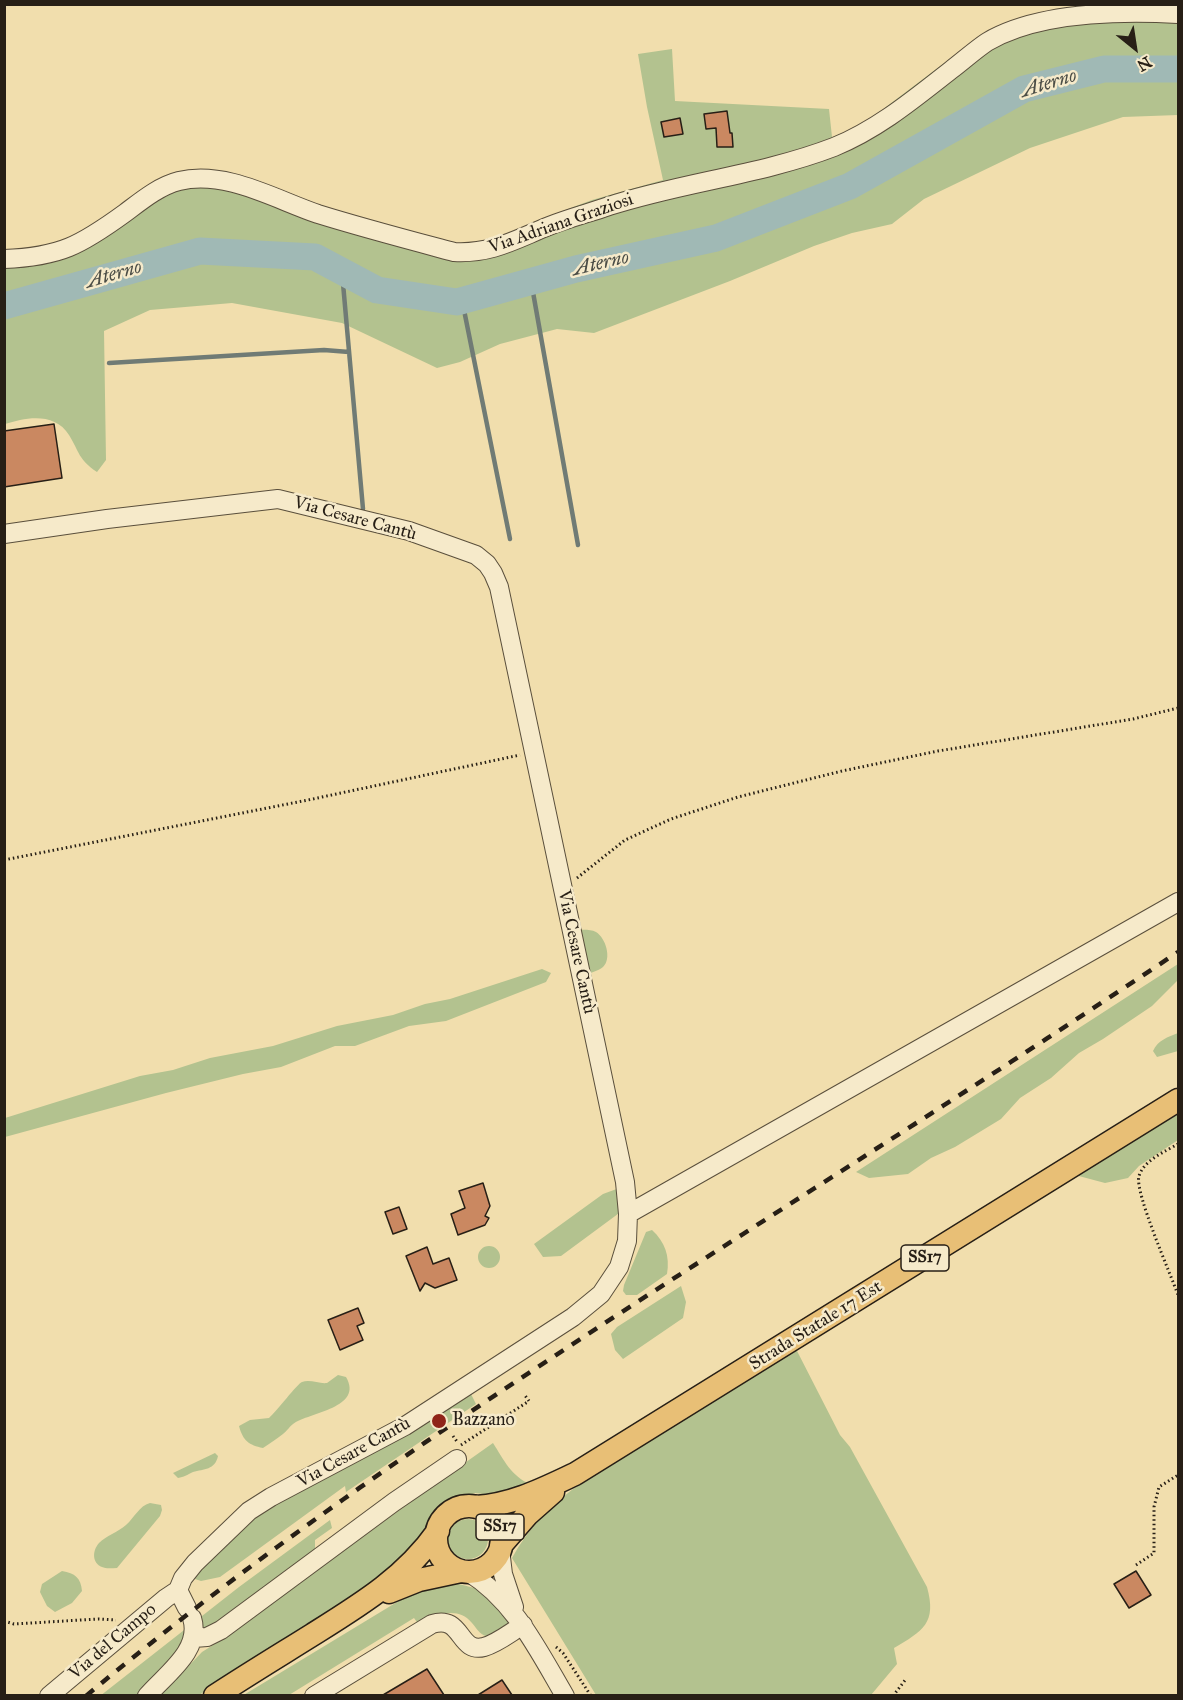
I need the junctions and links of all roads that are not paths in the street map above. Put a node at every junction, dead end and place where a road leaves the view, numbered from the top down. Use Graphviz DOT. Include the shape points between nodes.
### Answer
graph roads {
  1 [pos="1179,14"];
  2 [pos="4,259"];
  3 [pos="4,534"];
  4 [pos="1179,902"];
  5 [pos="1179,1100"];
  6 [pos="628,1214"];
  7 [pos="458,1453"];
  8 [pos="575,1474"];
  9 [pos="476,1507"];
  10 [pos="438,1531"];
  11 [pos="501,1547"];
  12 [pos="465,1571"];
  13 [pos="178,1590"];
  14 [pos="366,1602"];
  15 [pos="523,1625"];
  16 [pos="194,1638"];
  17 [pos="49,1695"];
  18 [pos="147,1695"];
  19 [pos="215,1695"];
  20 [pos="314,1695"];
  21 [pos="566,1695"];
  1 -- 2 [label="street, Via Adriana Graziosi" via="1130,12 1051,20 1008,31 986,43 867,132 832,147 739,175 623,201 495,249 454,252 203,177 177,182 153,193 70,248 35,258"];
  3 -- 6 [label="street, Via Cesare Cantù" via="278,499 409,531 476,555 487,564 499,587 625,1182"];
  4 -- 6 [label="street"];
  5 -- 8 [label="main road, Strada Statale 17 Est / SS17"];
  6 -- 13 [label="street, Via Cesare Cantù" via="627,1241 619,1267 594,1301 399,1429 249,1511 195,1563"];
  7 -- 16 [label="street" via="221,1630"];
  8 -- 9 [label="main road, Strada Statale 17 Est / SS17" via="515,1501"];
  8 -- 11 [label="main road, Strada Statale 17 Est / SS17" via="527,1515"];
  9 -- 10 [label="main road, SS17" via="452,1511"];
  9 -- 11 [label="main road, SS17" via="498,1523"];
  10 -- 12 [label="main road" via="436,1541 441,1555 447,1563"];
  10 -- 14 [label="main road, SS17" via="410,1566"];
  11 -- 12 [label="main road, SS17" via="488,1566"];
  11 -- 15 [label="street" via="503,1574"];
  12 -- 14 [label="main road, SS17" via="419,1580"];
  12 -- 15 [label="street" via="497,1593"];
  13 -- 16 [label="street" via="190,1613"];
  13 -- 17 [label="street, Via del Campo"];
  14 -- 19 [label="main road, SS17"];
  15 -- 20 [label="street" via="478,1648 465,1642 450,1624 432,1623"];
  15 -- 21 [label="street"];
  16 -- 18 [label="street" via="186,1653"];
}
